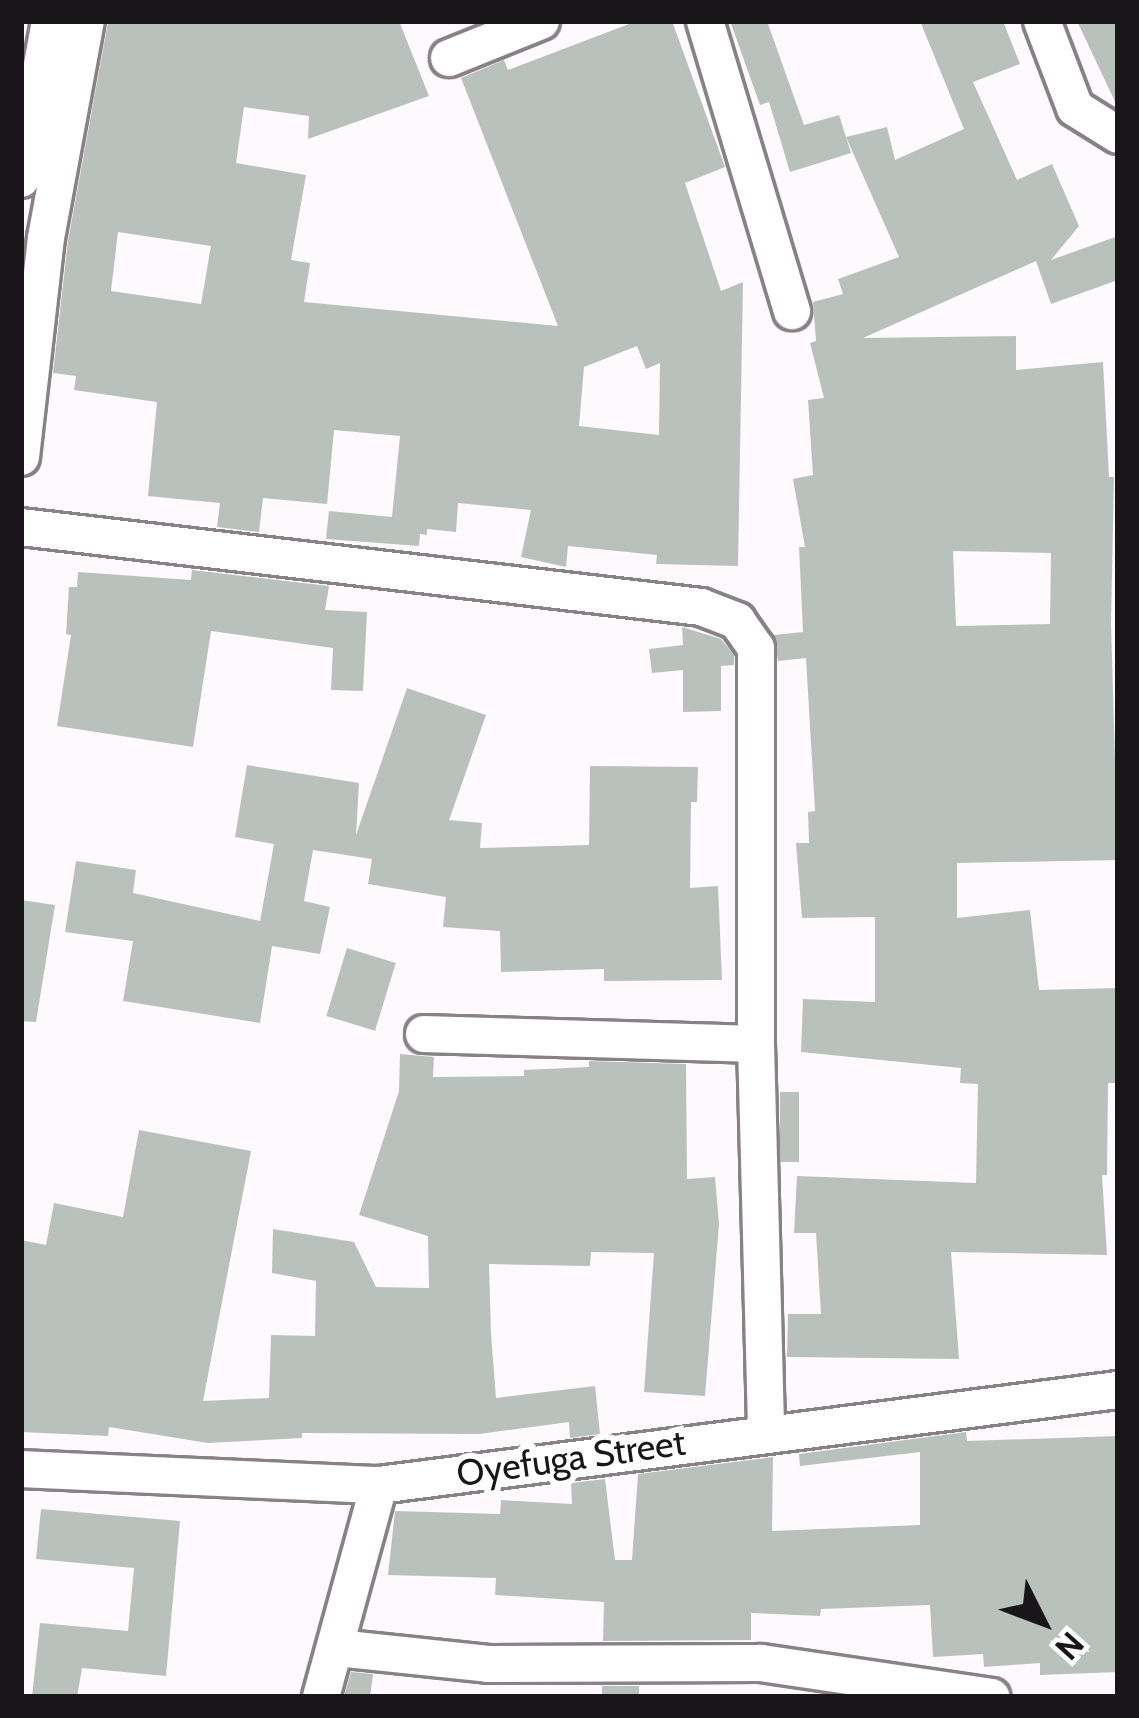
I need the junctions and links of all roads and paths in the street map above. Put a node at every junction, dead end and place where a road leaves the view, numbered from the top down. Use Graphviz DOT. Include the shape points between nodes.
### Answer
graph roads {
  1 [pos="50,21"];
  2 [pos="86,21"];
  3 [pos="541,21"];
  4 [pos="705,21"];
  5 [pos="1042,21"];
  6 [pos="449,58"];
  7 [pos="1118,134"];
  8 [pos="21,179"];
  9 [pos="34,240"];
  10 [pos="792,311"];
  11 [pos="21,457"];
  12 [pos="21,527"];
  13 [pos="424,1034"];
  14 [pos="756,1044"];
  15 [pos="1118,1390"];
  16 [pos="766,1431"];
  17 [pos="21,1469"];
  18 [pos="379,1485"];
  19 [pos="337,1648"];
  20 [pos="321,1697"];
  21 [pos="992,1697"];
  1 -- 8 [label="street"];
  2 -- 9 [label="street"];
  3 -- 6 [label="street"];
  4 -- 10 [label="street"];
  5 -- 7 [label="street" via="1075,108"];
  9 -- 11 [label="street"];
  12 -- 14 [label="street" via="701,607 737,621 756,648"];
  13 -- 14 [label="street"];
  14 -- 16 [label="street"];
  15 -- 16 [label="street, Oyefuga Street"];
  16 -- 18 [label="street, Oyefuga Street"];
  17 -- 18 [label="street, Oyefuga Street"];
  18 -- 19 [label="street"];
  19 -- 20 [label="street"];
  19 -- 21 [label="street" via="488,1664 760,1663"];
}
